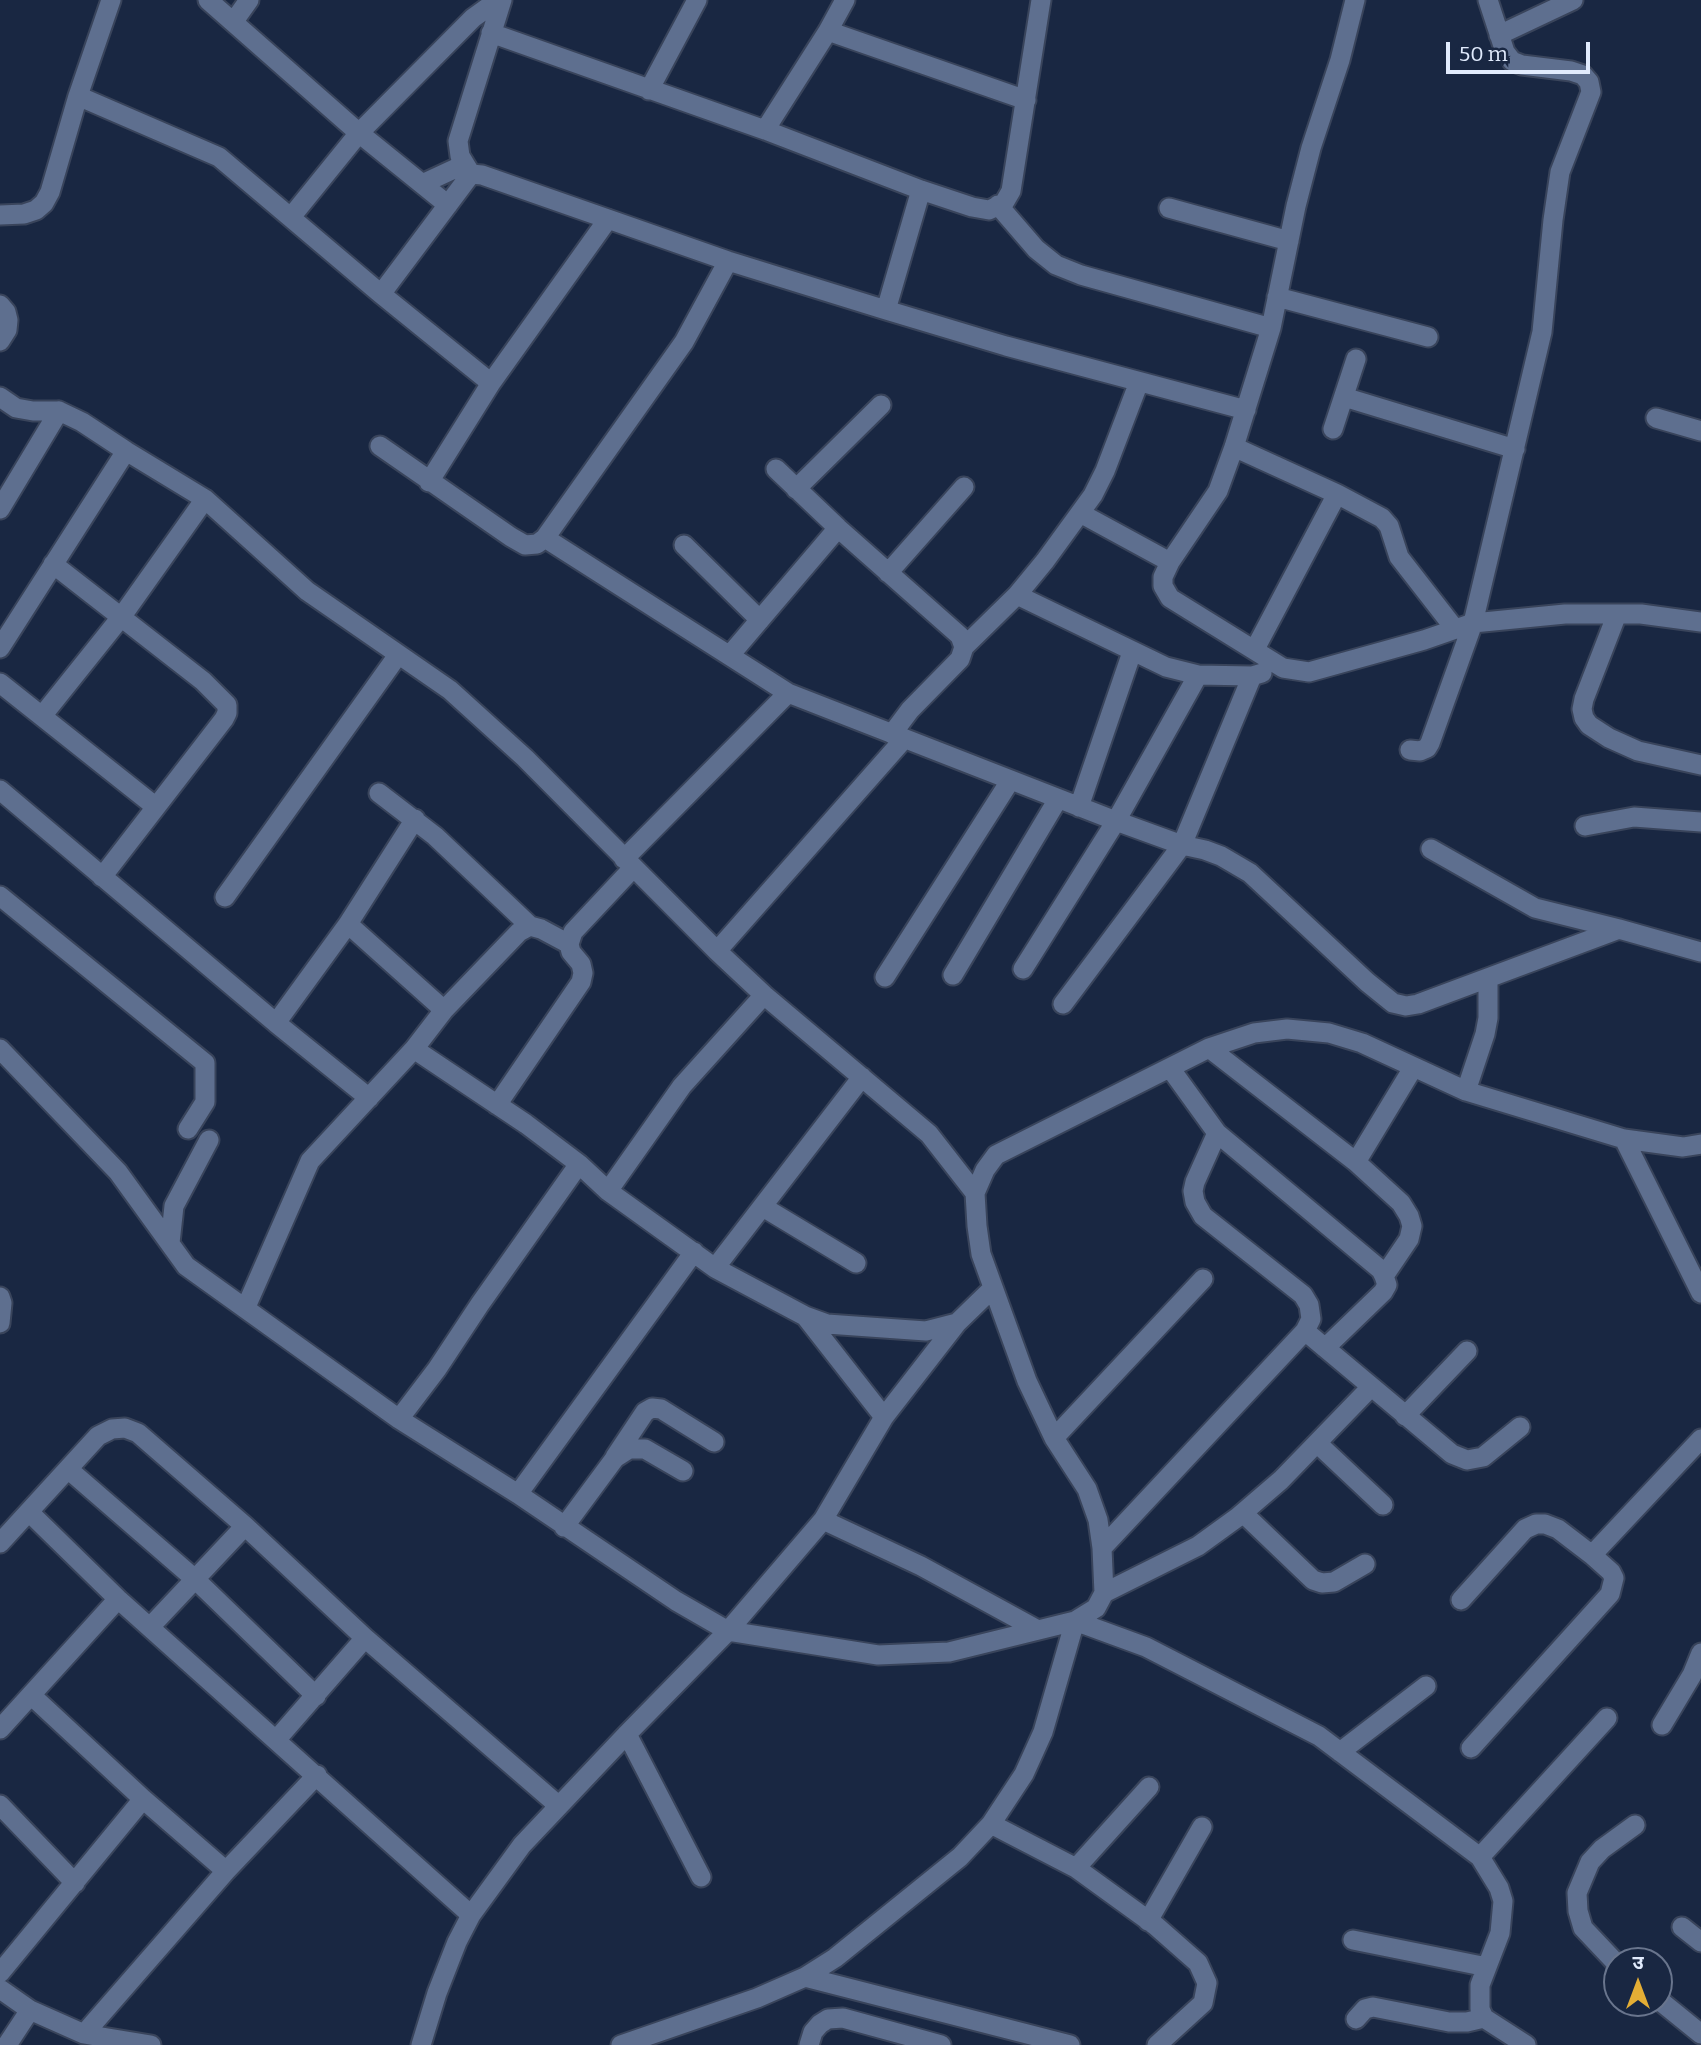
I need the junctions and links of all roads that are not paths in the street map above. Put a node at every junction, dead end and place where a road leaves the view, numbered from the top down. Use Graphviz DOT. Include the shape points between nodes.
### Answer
graph roads {
  1 [pos="111,0"];
  2 [pos="208,0"];
  3 [pos="249,0"];
  4 [pos="500,0"];
  5 [pos="697,0"];
  6 [pos="845,0"];
  7 [pos="1041,0"];
  8 [pos="1355,0"];
  9 [pos="1488,0"];
  10 [pos="1573,0"];
  11 [pos="234,20"];
  12 [pos="828,31"];
  13 [pos="491,33"];
  14 [pos="1499,35"];
  15 [pos="649,90"];
  16 [pos="78,96"];
  17 [pos="1026,100"];
  18 [pos="765,130"];
  19 [pos="359,133"];
  20 [pos="468,169"];
  21 [pos="422,184"];
  22 [pos="921,190"];
  23 [pos="448,205"];
  24 [pos="998,205"];
  25 [pos="1169,208"];
  26 [pos="0,215"];
  27 [pos="291,217"];
  28 [pos="608,219"];
  29 [pos="1289,241"];
  30 [pos="728,261"];
  31 [pos="381,294"];
  32 [pos="1277,296"];
  33 [pos="0,305"];
  34 [pos="886,310"];
  35 [pos="1270,328"];
  36 [pos="1428,337"];
  37 [pos="0,341"];
  38 [pos="1356,359"];
  39 [pos="1139,382"];
  40 [pos="491,383"];
  41 [pos="0,397"];
  42 [pos="1344,397"];
  43 [pos="881,405"];
  44 [pos="1246,410"];
  45 [pos="59,411"];
  46 [pos="1656,418"];
  47 [pos="1334,429"];
  48 [pos="1701,431"];
  49 [pos="380,446"];
  50 [pos="1234,447"];
  51 [pos="1515,449"];
  52 [pos="127,451"];
  53 [pos="776,469"];
  54 [pos="429,482"];
  55 [pos="964,487"];
  56 [pos="796,489"];
  57 [pos="1337,494"];
  58 [pos="205,499"];
  59 [pos="0,509"];
  60 [pos="1080,513"];
  61 [pos="838,528"];
  62 [pos="545,538"];
  63 [pos="684,545"];
  64 [pos="1170,562"];
  65 [pos="53,564"];
  66 [pos="888,573"];
  67 [pos="1017,595"];
  68 [pos="1617,614"];
  69 [pos="122,616"];
  70 [pos="760,620"];
  71 [pos="1701,622"];
  72 [pos="1464,626"];
  73 [pos="3,635"];
  74 [pos="964,648"];
  75 [pos="1255,649"];
  76 [pos="1132,652"];
  77 [pos="398,655"];
  78 [pos="730,655"];
  79 [pos="1283,668"];
  80 [pos="1198,675"];
  81 [pos="1252,676"];
  82 [pos="0,683"];
  83 [pos="788,692"];
  84 [pos="42,716"];
  85 [pos="898,736"];
  86 [pos="1410,750"];
  87 [pos="1701,765"];
  88 [pos="1010,781"];
  89 [pos="0,790"];
  90 [pos="379,793"];
  91 [pos="1058,799"];
  92 [pos="156,807"];
  93 [pos="1079,807"];
  94 [pos="415,819"];
  95 [pos="1116,821"];
  96 [pos="1701,822"];
  97 [pos="1585,826"];
  98 [pos="1182,845"];
  99 [pos="1431,849"];
  100 [pos="629,863"];
  101 [pos="102,877"];
  102 [pos="0,896"];
  103 [pos="225,897"];
  104 [pos="348,924"];
  105 [pos="530,926"];
  106 [pos="1619,929"];
  107 [pos="569,944"];
  108 [pos="717,951"];
  109 [pos="1701,952"];
  110 [pos="1023,969"];
  111 [pos="953,975"];
  112 [pos="885,977"];
  113 [pos="1488,978"];
  114 [pos="764,995"];
  115 [pos="1063,1004"];
  116 [pos="444,1010"];
  117 [pos="276,1023"];
  118 [pos="1209,1048"];
  119 [pos="0,1049"];
  120 [pos="414,1049"];
  121 [pos="1170,1068"];
  122 [pos="1413,1068"];
  123 [pos="862,1077"];
  124 [pos="1466,1091"];
  125 [pos="369,1098"];
  126 [pos="497,1105"];
  127 [pos="188,1129"];
  128 [pos="1217,1133"];
  129 [pos="1624,1139"];
  130 [pos="209,1140"];
  131 [pos="1701,1144"];
  132 [pos="1356,1162"];
  133 [pos="579,1164"];
  134 [pos="608,1191"];
  135 [pos="975,1193"];
  136 [pos="763,1207"];
  137 [pos="170,1243"];
  138 [pos="694,1252"];
  139 [pos="856,1263"];
  140 [pos="715,1268"];
  141 [pos="1384,1276"];
  142 [pos="1203,1279"];
  143 [pos="992,1289"];
  144 [pos="1701,1293"];
  145 [pos="0,1297"];
  146 [pos="246,1307"];
  147 [pos="805,1316"];
  148 [pos="957,1323"];
  149 [pos="0,1324"];
  150 [pos="1305,1331"];
  151 [pos="1325,1348"];
  152 [pos="1467,1351"];
  153 [pos="1371,1387"];
  154 [pos="1405,1416"];
  155 [pos="884,1417"];
  156 [pos="399,1419"];
  157 [pos="1520,1427"];
  158 [pos="1055,1438"];
  159 [pos="1701,1439"];
  160 [pos="713,1442"];
  161 [pos="1317,1443"];
  162 [pos="615,1458"];
  163 [pos="68,1469"];
  164 [pos="683,1471"];
  165 [pos="518,1494"];
  166 [pos="1383,1505"];
  167 [pos="29,1512"];
  168 [pos="1242,1513"];
  169 [pos="823,1520"];
  170 [pos="244,1525"];
  171 [pos="564,1527"];
  172 [pos="0,1543"];
  173 [pos="1102,1548"];
  174 [pos="1592,1555"];
  175 [pos="1365,1564"];
  176 [pos="196,1580"];
  177 [pos="1104,1592"];
  178 [pos="118,1599"];
  179 [pos="1461,1600"];
  180 [pos="1075,1621"];
  181 [pos="150,1627"];
  182 [pos="1038,1630"];
  183 [pos="728,1631"];
  184 [pos="365,1638"];
  185 [pos="1701,1653"];
  186 [pos="1426,1686"];
  187 [pos="31,1695"];
  188 [pos="316,1696"];
  189 [pos="1607,1718"];
  190 [pos="1662,1725"];
  191 [pos="0,1729"];
  192 [pos="627,1734"];
  193 [pos="277,1739"];
  194 [pos="1471,1748"];
  195 [pos="1340,1752"];
  196 [pos="317,1775"];
  197 [pos="1149,1787"];
  198 [pos="143,1799"];
  199 [pos="0,1805"];
  200 [pos="559,1806"];
  201 [pos="991,1824"];
  202 [pos="1635,1825"];
  203 [pos="1202,1827"];
  204 [pos="1480,1857"];
  205 [pos="1076,1868"];
  206 [pos="226,1871"];
  207 [pos="701,1877"];
  208 [pos="75,1884"];
  209 [pos="471,1915"];
  210 [pos="1148,1921"];
  211 [pos="1682,1927"];
  212 [pos="1353,1940"];
  213 [pos="1701,1942"];
  214 [pos="1603,1949"];
  215 [pos="1487,1967"];
  216 [pos="0,1973"];
  217 [pos="805,1976"];
  218 [pos="0,1989"];
  219 [pos="30,2010"];
  220 [pos="1673,2011"];
  221 [pos="1484,2018"];
  222 [pos="1356,2019"];
  223 [pos="84,2034"];
  224 [pos="1701,2034"];
  225 [pos="1500,2036"];
  226 [pos="117,2043"];
  227 [pos="7,2045"];
  228 [pos="152,2045"];
  229 [pos="421,2045"];
  230 [pos="621,2045"];
  231 [pos="808,2045"];
  232 [pos="941,2045"];
  233 [pos="1070,2045"];
  234 [pos="1157,2045"];
  235 [pos="1525,2045"];
  1 -- 16 [label="street"];
  2 -- 11 [label="street"];
  3 -- 11 [label="street"];
  4 -- 13 [label="street"];
  4 -- 19 [label="street" via="473,18"];
  5 -- 15 [label="street"];
  6 -- 12 [label="street"];
  7 -- 17 [label="street"];
  8 -- 29 [label="street"];
  9 -- 14 [label="street"];
  10 -- 14 [label="street"];
  11 -- 19 [label="street"];
  12 -- 17 [label="street"];
  12 -- 18 [label="street"];
  13 -- 15 [label="street"];
  13 -- 20 [label="street" via="458,141"];
  14 -- 51 [label="street" via="1512,61 1583,75 1591,92 1560,172 1542,332"];
  15 -- 18 [label="street"];
  16 -- 26 [label="street" via="44,203 24,214"];
  16 -- 27 [label="street" via="219,157"];
  17 -- 24 [label="street" via="1011,191"];
  18 -- 22 [label="street"];
  19 -- 21 [label="street"];
  19 -- 27 [label="street"];
  20 -- 21 [label="street"];
  20 -- 23 [label="street"];
  20 -- 28 [label="street"];
  21 -- 23 [label="street"];
  22 -- 24 [label="street" via="972,207"];
  22 -- 34 [label="street"];
  23 -- 31 [label="street"];
  24 -- 35 [label="street" via="1056,265"];
  25 -- 29 [label="street"];
  27 -- 31 [label="street"];
  28 -- 30 [label="street"];
  28 -- 40 [label="street"];
  29 -- 32 [label="street"];
  30 -- 34 [label="street"];
  30 -- 62 [label="street" via="684,342"];
  31 -- 40 [label="street"];
  32 -- 35 [label="street"];
  32 -- 36 [label="street"];
  33 -- 37 [label="street" via="8,320"];
  34 -- 39 [label="street"];
  35 -- 44 [label="street"];
  38 -- 42 [label="street"];
  39 -- 44 [label="street"];
  39 -- 60 [label="street" via="1105,471"];
  40 -- 54 [label="street"];
  41 -- 45 [label="street" via="16,408"];
  42 -- 47 [label="street"];
  42 -- 51 [label="street"];
  43 -- 56 [label="street"];
  44 -- 50 [label="street"];
  45 -- 52 [label="street"];
  45 -- 59 [label="street"];
  46 -- 48 [label="street"];
  49 -- 54 [label="street"];
  50 -- 57 [label="street"];
  50 -- 64 [label="street" via="1218,491"];
  51 -- 72 [label="street"];
  52 -- 58 [label="street"];
  52 -- 65 [label="street"];
  53 -- 56 [label="street"];
  54 -- 62 [label="street" via="526,545"];
  55 -- 66 [label="street"];
  56 -- 61 [label="street"];
  57 -- 72 [label="street" via="1382,518 1399,557"];
  57 -- 75 [label="street"];
  58 -- 69 [label="street"];
  58 -- 77 [label="street" via="307,591"];
  60 -- 64 [label="street"];
  60 -- 67 [label="street"];
  61 -- 66 [label="street"];
  61 -- 70 [label="street"];
  62 -- 78 [label="street"];
  63 -- 70 [label="street"];
  64 -- 75 [label="street" via="1163,586 1170,598"];
  65 -- 69 [label="street"];
  65 -- 73 [label="street"];
  66 -- 74 [label="street" via="960,636"];
  67 -- 74 [label="street"];
  67 -- 76 [label="street"];
  68 -- 71 [label="street"];
  68 -- 72 [label="street" via="1565,614"];
  68 -- 87 [label="street" via="1584,699 1584,718 1609,738 1638,751"];
  69 -- 84 [label="street"];
  69 -- 92 [label="street" via="226,705 224,719"];
  70 -- 78 [label="street"];
  72 -- 79 [label="street" via="1327,668 1309,672"];
  72 -- 86 [label="street" via="1430,743 1420,751"];
  74 -- 85 [label="street" via="960,659 910,710"];
  75 -- 79 [label="street"];
  76 -- 80 [label="street"];
  76 -- 93 [label="street"];
  77 -- 100 [label="street" via="459,698"];
  77 -- 103 [label="street"];
  78 -- 83 [label="street"];
  79 -- 81 [label="street"];
  80 -- 81 [label="street"];
  80 -- 95 [label="street"];
  81 -- 98 [label="street"];
  82 -- 84 [label="street"];
  83 -- 85 [label="street"];
  83 -- 100 [label="street"];
  84 -- 92 [label="street"];
  85 -- 88 [label="street"];
  85 -- 108 [label="street"];
  88 -- 91 [label="street"];
  88 -- 112 [label="street"];
  89 -- 101 [label="street"];
  90 -- 94 [label="street"];
  91 -- 93 [label="street"];
  91 -- 111 [label="street"];
  92 -- 101 [label="street"];
  93 -- 95 [label="street"];
  94 -- 104 [label="street"];
  94 -- 105 [label="street"];
  95 -- 98 [label="street"];
  95 -- 110 [label="street"];
  96 -- 97 [label="street" via="1634,817"];
  98 -- 113 [label="street" via="1221,856 1250,873 1393,1003 1418,1004"];
  98 -- 115 [label="street"];
  99 -- 106 [label="street" via="1535,908"];
  100 -- 107 [label="street" via="573,932"];
  100 -- 108 [label="street"];
  101 -- 117 [label="street"];
  102 -- 127 [label="street" via="205,1063 205,1102"];
  104 -- 116 [label="street"];
  104 -- 117 [label="street"];
  105 -- 107 [label="street"];
  105 -- 116 [label="street"];
  106 -- 109 [label="street"];
  106 -- 113 [label="street"];
  107 -- 126 [label="street" via="581,964 581,982"];
  108 -- 114 [label="street"];
  113 -- 124 [label="street" via="1485,1034"];
  114 -- 123 [label="street"];
  114 -- 134 [label="street" via="681,1086"];
  116 -- 120 [label="street"];
  117 -- 125 [label="street"];
  118 -- 121 [label="street"];
  118 -- 122 [label="street" via="1287,1028 1362,1042"];
  118 -- 132 [label="street"];
  119 -- 137 [label="street" via="118,1172"];
  120 -- 125 [label="street"];
  120 -- 126 [label="street"];
  121 -- 128 [label="street"];
  121 -- 135 [label="street" via="996,1155"];
  122 -- 124 [label="street"];
  122 -- 132 [label="street"];
  123 -- 135 [label="street" via="929,1134"];
  123 -- 136 [label="street"];
  124 -- 129 [label="street"];
  125 -- 146 [label="street" via="310,1161"];
  126 -- 133 [label="street"];
  128 -- 141 [label="street"];
  128 -- 150 [label="street" via="1195,1182 1195,1202 1203,1216 1303,1295 1311,1319"];
  129 -- 131 [label="street" via="1683,1147"];
  129 -- 144 [label="street"];
  130 -- 137 [label="street" via="174,1206"];
  132 -- 141 [label="street" via="1401,1203 1412,1226 1409,1239"];
  133 -- 134 [label="street"];
  133 -- 156 [label="street"];
  134 -- 138 [label="street"];
  135 -- 143 [label="street" via="981,1254"];
  136 -- 139 [label="street"];
  136 -- 140 [label="street"];
  137 -- 146 [label="street" via="187,1266"];
  138 -- 140 [label="street"];
  138 -- 165 [label="street"];
  140 -- 147 [label="street"];
  141 -- 151 [label="street" via="1387,1286"];
  142 -- 158 [label="street"];
  143 -- 148 [label="street"];
  143 -- 158 [label="street" via="1027,1381"];
  145 -- 149 [label="street"];
  146 -- 156 [label="street"];
  147 -- 148 [label="street" via="827,1324 926,1331"];
  147 -- 155 [label="street"];
  148 -- 155 [label="street"];
  150 -- 151 [label="street"];
  150 -- 173 [label="street"];
  151 -- 153 [label="street"];
  152 -- 154 [label="street"];
  153 -- 154 [label="street"];
  153 -- 161 [label="street"];
  154 -- 157 [label="street" via="1452,1454 1467,1460 1483,1457"];
  155 -- 169 [label="street"];
  156 -- 165 [label="street"];
  158 -- 173 [label="street" via="1087,1489"];
  159 -- 174 [label="street"];
  160 -- 162 [label="street" via="661,1409 652,1408"];
  161 -- 166 [label="street"];
  161 -- 168 [label="street"];
  162 -- 164 [label="street" via="629,1449 645,1449"];
  162 -- 171 [label="street"];
  163 -- 167 [label="street"];
  163 -- 170 [label="street" via="98,1436 125,1428 148,1441"];
  163 -- 176 [label="street"];
  165 -- 171 [label="street"];
  167 -- 172 [label="street"];
  167 -- 178 [label="street"];
  168 -- 175 [label="street" via="1313,1580 1334,1582"];
  168 -- 177 [label="street" via="1198,1546"];
  169 -- 182 [label="street" via="921,1566"];
  169 -- 183 [label="street"];
  170 -- 176 [label="street"];
  170 -- 184 [label="street"];
  171 -- 183 [label="street"];
  173 -- 177 [label="street"];
  174 -- 179 [label="street" via="1558,1529 1536,1524 1525,1529"];
  174 -- 194 [label="street" via="1614,1578 1610,1594"];
  176 -- 181 [label="street"];
  176 -- 188 [label="street"];
  177 -- 180 [label="street" via="1097,1608"];
  178 -- 181 [label="street"];
  178 -- 187 [label="street"];
  180 -- 182 [label="street"];
  180 -- 195 [label="street" via="1182,1664 1319,1736"];
  180 -- 201 [label="street" via="1043,1732 1024,1774"];
  181 -- 193 [label="street"];
  182 -- 183 [label="street" via="949,1652 878,1656"];
  183 -- 192 [label="street"];
  184 -- 188 [label="street"];
  184 -- 200 [label="street"];
  185 -- 190 [label="street"];
  186 -- 195 [label="street"];
  187 -- 191 [label="street"];
  187 -- 198 [label="street"];
  188 -- 193 [label="street"];
  189 -- 204 [label="street"];
  192 -- 200 [label="street"];
  192 -- 207 [label="street"];
  193 -- 196 [label="street"];
  195 -- 204 [label="street"];
  196 -- 206 [label="street"];
  196 -- 209 [label="street"];
  197 -- 205 [label="street"];
  198 -- 206 [label="street"];
  198 -- 208 [label="street"];
  199 -- 208 [label="street"];
  200 -- 209 [label="street" via="522,1845"];
  201 -- 205 [label="street"];
  201 -- 217 [label="street" via="960,1857 835,1958"];
  202 -- 214 [label="street" via="1590,1862 1577,1893 1583,1928"];
  203 -- 210 [label="street"];
  204 -- 215 [label="street" via="1503,1901 1500,1933"];
  205 -- 210 [label="street"];
  206 -- 223 [label="street"];
  208 -- 216 [label="street"];
  209 -- 229 [label="street" via="437,1993"];
  210 -- 234 [label="street" via="1198,1963 1207,1983 1203,2003"];
  211 -- 213 [label="street"];
  212 -- 215 [label="street"];
  215 -- 221 [label="street" via="1479,1998"];
  217 -- 230 [label="street" via="757,1998"];
  217 -- 233 [label="street"];
  218 -- 219 [label="street"];
  219 -- 223 [label="street"];
  219 -- 227 [label="street"];
  220 -- 224 [label="street"];
  221 -- 222 [label="street" via="1449,2022 1373,2007"];
  221 -- 225 [label="street"];
  223 -- 226 [label="street"];
  225 -- 235 [label="street"];
  226 -- 228 [label="street"];
  231 -- 232 [label="street" via="820,2024 843,2018"];
}
